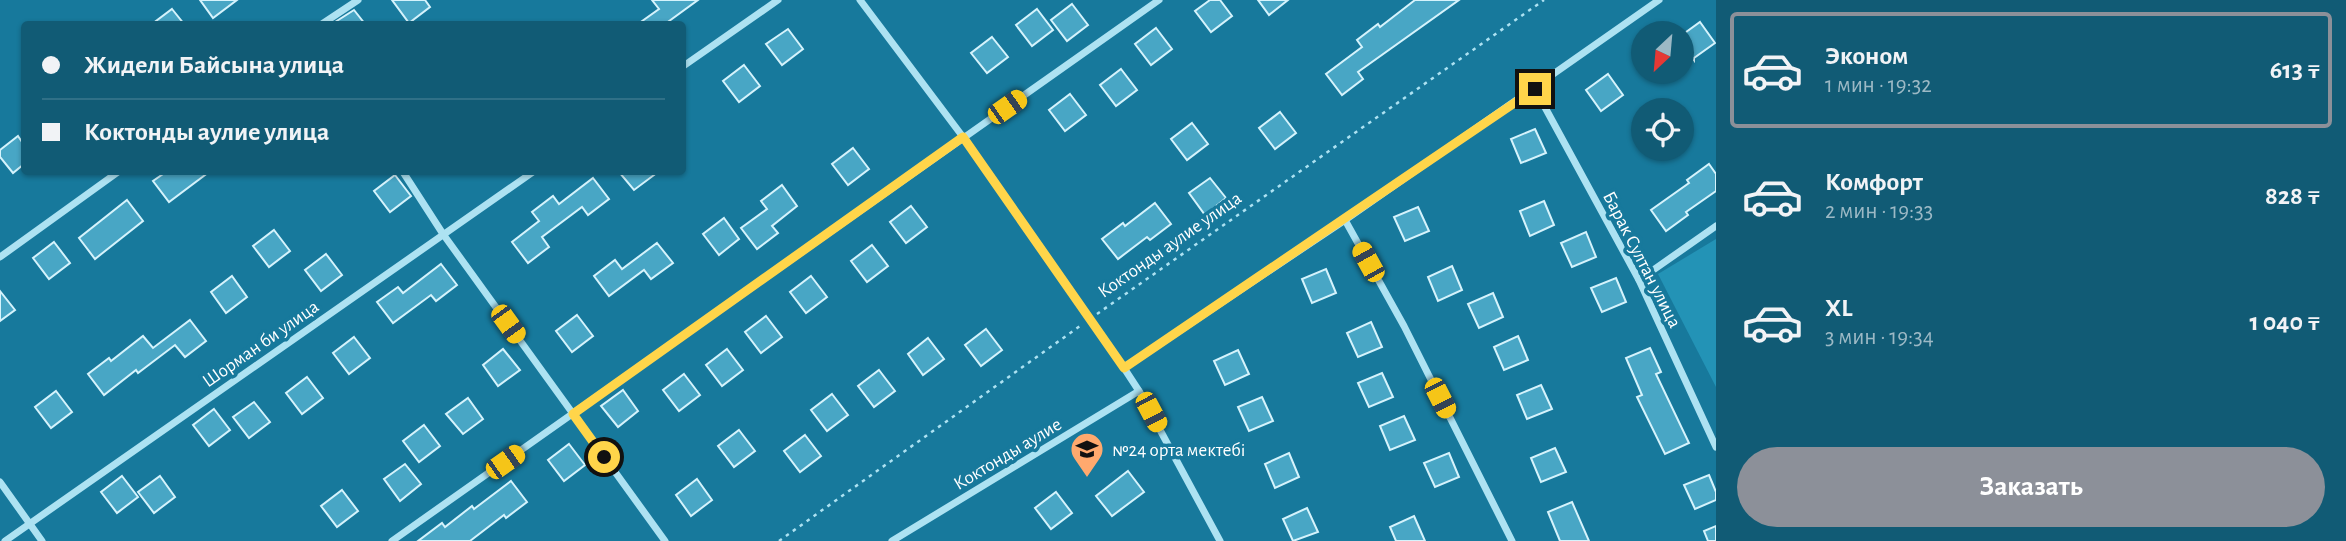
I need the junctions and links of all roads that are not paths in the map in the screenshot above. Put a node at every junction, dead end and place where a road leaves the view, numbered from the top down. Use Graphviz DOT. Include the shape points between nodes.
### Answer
graph roads {
  1 [pos="358,0"];
  2 [pos="778,0"];
  3 [pos="860,0"];
  4 [pos="1159,0"];
  5 [pos="1659,0"];
  6 [pos="326,21"];
  7 [pos="686,64"];
  8 [pos="1535,89"];
  9 [pos="963,137"];
  10 [pos="114,175"];
  11 [pos="405,175"];
  12 [pos="529,175"];
  13 [pos="1345,220"];
  14 [pos="1716,226"];
  15 [pos="443,234"];
  16 [pos="0,257"];
  17 [pos="1639,280"];
  18 [pos="1124,368"];
  19 [pos="1139,391"];
  20 [pos="573,414"];
  21 [pos="1716,447"];
  22 [pos="0,482"];
  23 [pos="30,524"];
  24 [pos="5,541"];
  25 [pos="41,541"];
  26 [pos="392,541"];
  27 [pos="665,541"];
  28 [pos="891,541"];
  29 [pos="1220,541"];
  30 [pos="1512,541"];
  1 -- 6 [label="street"];
  2 -- 7 [label="street"];
  3 -- 9 [label="street"];
  4 -- 9 [label="street"];
  5 -- 8 [label="street"];
  8 -- 13 [label="street"];
  8 -- 17 [label="street, Барак Султан улица"];
  9 -- 18 [label="street"];
  9 -- 20 [label="street"];
  10 -- 16 [label="street"];
  11 -- 15 [label="street"];
  12 -- 15 [label="street, Шорман би улица"];
  13 -- 18 [label="street"];
  13 -- 30 [label="street"];
  14 -- 17 [label="street"];
  15 -- 20 [label="street"];
  15 -- 23 [label="street, Шорман би улица"];
  17 -- 21 [label="street, Барак Султан улица"];
  18 -- 19 [label="street"];
  19 -- 28 [label="street, Коктонды аулие"];
  19 -- 29 [label="street"];
  20 -- 26 [label="street"];
  20 -- 27 [label="street"];
  22 -- 23 [label="street"];
  23 -- 24 [label="street, Шорман би улица"];
  23 -- 25 [label="street"];
}
